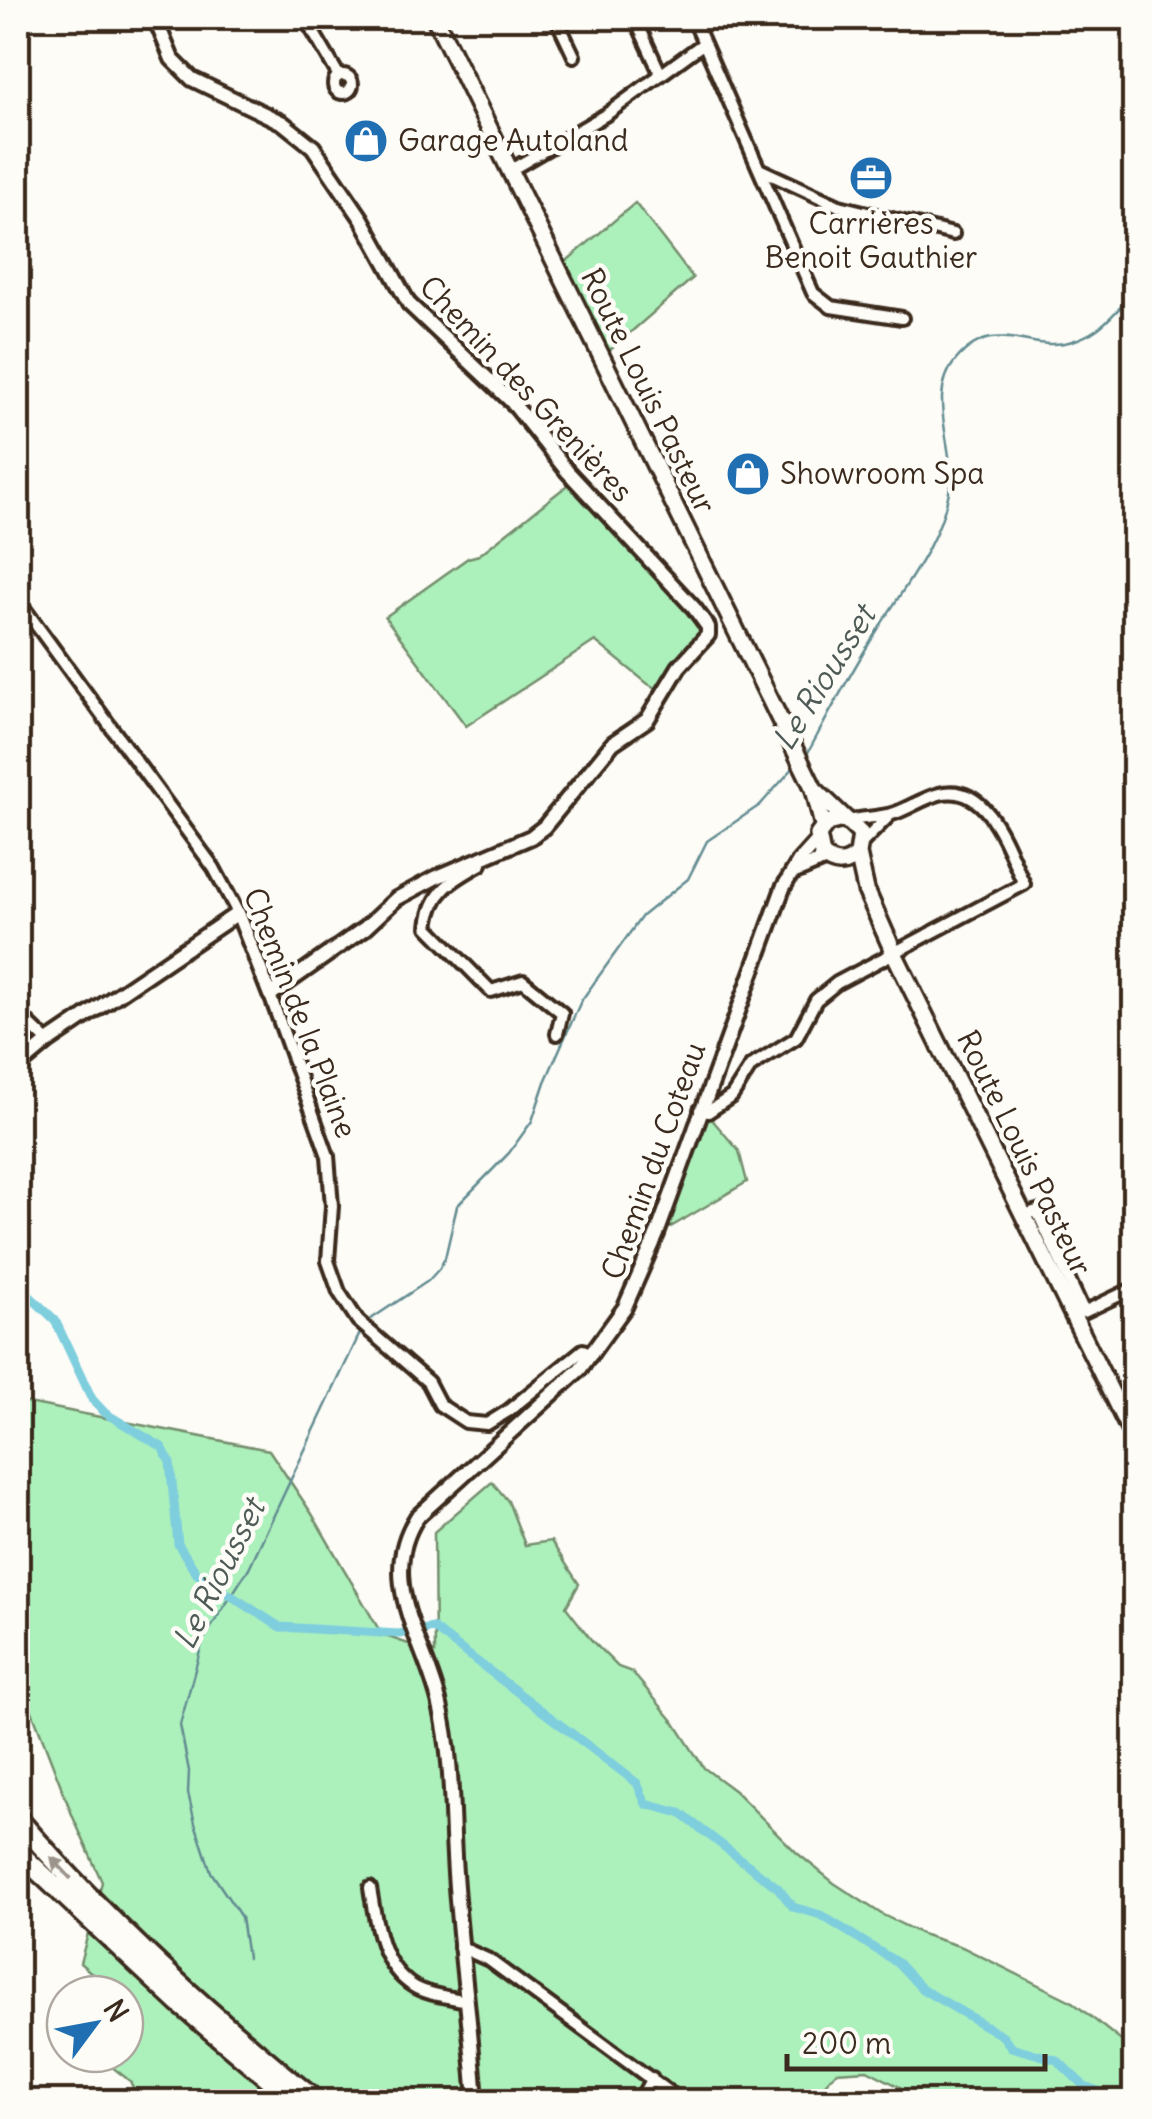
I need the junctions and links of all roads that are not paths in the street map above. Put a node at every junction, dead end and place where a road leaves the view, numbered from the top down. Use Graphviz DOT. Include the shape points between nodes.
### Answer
graph roads {
  1 [pos="154,18"];
  2 [pos="305,18"];
  3 [pos="435,18"];
  4 [pos="556,18"];
  5 [pos="635,18"];
  6 [pos="693,18"];
  7 [pos="704,43"];
  8 [pos="574,56"];
  9 [pos="662,75"];
  10 [pos="339,76"];
  11 [pos="758,168"];
  12 [pos="509,171"];
  13 [pos="952,234"];
  14 [pos="902,318"];
  15 [pos="18,600"];
  16 [pos="814,788"];
  17 [pos="890,815"];
  18 [pos="845,820"];
  19 [pos="820,833"];
  20 [pos="860,849"];
  21 [pos="500,852"];
  22 [pos="834,861"];
  23 [pos="794,872"];
  24 [pos="866,890"];
  25 [pos="238,914"];
  26 [pos="894,951"];
  27 [pos="270,995"];
  28 [pos="18,1013"];
  29 [pos="557,1034"];
  30 [pos="48,1042"];
  31 [pos="18,1067"];
  32 [pos="700,1110"];
  33 [pos="1024,1215"];
  34 [pos="1134,1288"];
  35 [pos="592,1354"];
  36 [pos="1134,1439"];
  37 [pos="18,1819"];
  38 [pos="18,1852"];
  39 [pos="370,1888"];
  40 [pos="460,1947"];
  41 [pos="466,2001"];
  42 [pos="652,2078"];
  43 [pos="296,2102"];
  44 [pos="318,2102"];
  45 [pos="476,2102"];
  46 [pos="639,2102"];
  47 [pos="682,2102"];
  1 -- 21 [label="street, Chemin des Grenières" via="172,58 192,79 282,123 313,147 409,304 512,402 708,627 646,720 612,743 544,827"];
  2 -- 10 [label="street"];
  3 -- 12 [label="main road, Route Louis Pasteur"];
  4 -- 8 [label="street"];
  5 -- 9 [label="street"];
  6 -- 7 [label="street"];
  7 -- 9 [label="street"];
  7 -- 11 [label="street"];
  9 -- 12 [label="street"];
  11 -- 13 [label="street" via="839,206"];
  11 -- 14 [label="street" via="813,293 831,306"];
  12 -- 16 [label="main road, Route Louis Pasteur"];
  15 -- 25 [label="street, Chemin de la Plaine" via="214,868"];
  16 -- 18 [label="main road, Route Louis Pasteur"];
  16 -- 19 [label="main road, Route Louis Pasteur"];
  17 -- 18 [label="street"];
  17 -- 20 [label="street"];
  17 -- 26 [label="street" via="940,794 971,798 997,826 1024,884"];
  18 -- 19 [label="main road" via="832,820"];
  18 -- 20 [label="main road" via="858,830"];
  19 -- 22 [label="main road" via="819,851"];
  19 -- 23 [label="street, Chemin du Coteau"];
  20 -- 22 [label="main road"];
  20 -- 24 [label="main road, Route Louis Pasteur"];
  21 -- 27 [label="street" via="396,899"];
  21 -- 29 [label="street" via="437,895 428,927 491,991 523,981 552,1002 562,1013"];
  22 -- 23 [label="street"];
  22 -- 24 [label="main road, Route Louis Pasteur"];
  23 -- 32 [label="street, Chemin du Coteau" via="754,959"];
  24 -- 26 [label="main road, Route Louis Pasteur"];
  25 -- 27 [label="street, Chemin de la Plaine"];
  25 -- 30 [label="street"];
  26 -- 32 [label="street" via="826,991 796,1038 751,1066 720,1105"];
  26 -- 33 [label="main road, Route Louis Pasteur"];
  27 -- 35 [label="street, Chemin de la Plaine" via="328,1156 328,1261 358,1321 428,1382 440,1405 466,1422 487,1424 582,1350"];
  28 -- 30 [label="street"];
  30 -- 31 [label="street"];
  32 -- 35 [label="street, Chemin du Coteau" via="639,1278"];
  33 -- 34 [label="street" via="1037,1212 1084,1312"];
  33 -- 36 [label="main road, Route Louis Pasteur"];
  35 -- 40 [label="street, Chemin du Coteau" via="417,1517 400,1554 402,1592 446,1736"];
  44 -- 37 [label="highway, one-way" via="105,1916"];
  38 -- 43 [label="highway"];
  39 -- 41 [label="street" via="378,1936 393,1966 414,1988"];
  40 -- 41 [label="street, Chemin du Coteau"];
  40 -- 42 [label="street" via="489,1960"];
  41 -- 45 [label="street, Chemin du Coteau"];
  42 -- 46 [label="street"];
  42 -- 47 [label="street"];
}
